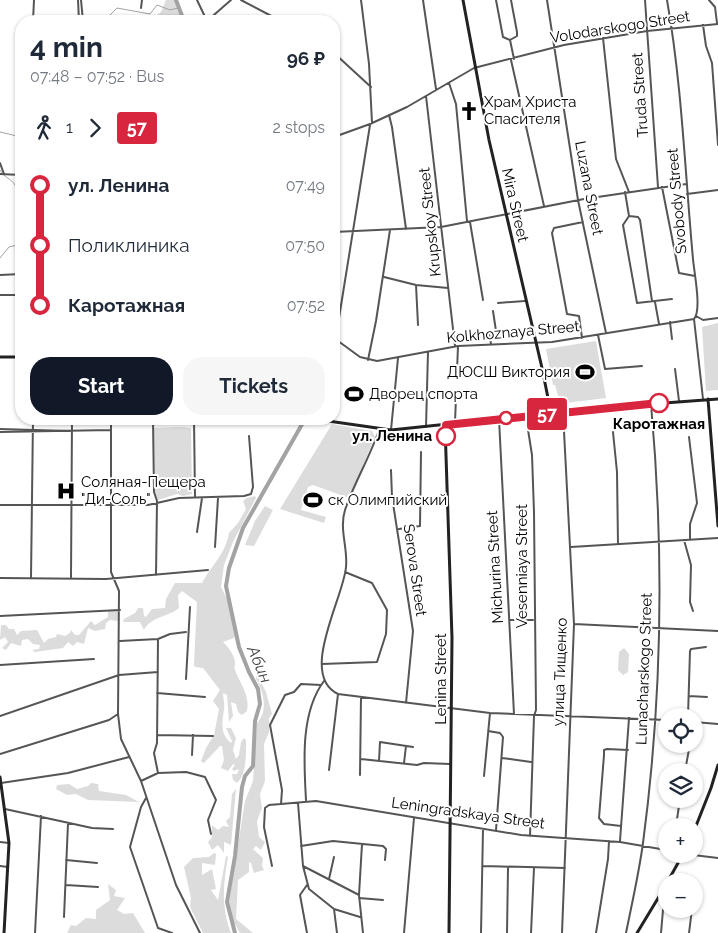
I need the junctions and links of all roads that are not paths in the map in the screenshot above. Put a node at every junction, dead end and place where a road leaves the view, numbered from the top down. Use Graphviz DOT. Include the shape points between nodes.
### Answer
graph roads {
  1 [pos="34,0"];
  2 [pos="80,0"];
  3 [pos="142,0"];
  4 [pos="197,0"];
  5 [pos="231,0"];
  6 [pos="241,0"];
  7 [pos="361,0"];
  8 [pos="423,0"];
  9 [pos="463,0"];
  10 [pos="496,0"];
  11 [pos="511,0"];
  12 [pos="547,0"];
  13 [pos="645,0"];
  14 [pos="667,0"];
  15 [pos="709,0"];
  16 [pos="141,8"];
  17 [pos="34,15"];
  18 [pos="81,15"];
  19 [pos="204,15"];
  20 [pos="214,15"];
  21 [pos="270,15"];
  22 [pos="717,24"];
  23 [pos="703,25"];
  24 [pos="672,29"];
  25 [pos="647,31"];
  26 [pos="603,38"];
  27 [pos="510,40"];
  28 [pos="553,47"];
  29 [pos="340,59"];
  30 [pos="513,59"];
  31 [pos="474,68"];
  32 [pos="449,83"];
  33 [pos="371,87"];
  34 [pos="436,89"];
  35 [pos="426,95"];
  36 [pos="389,115"];
  37 [pos="371,123"];
  38 [pos="340,135"];
  39 [pos="718,145"];
  40 [pos="0,163"];
  41 [pos="0,174"];
  42 [pos="4,174"];
  43 [pos="15,175"];
  44 [pos="686,184"];
  45 [pos="660,188"];
  46 [pos="718,190"];
  47 [pos="625,192"];
  48 [pos="629,192"];
  49 [pos="687,194"];
  50 [pos="578,200"];
  51 [pos="545,207"];
  52 [pos="506,215"];
  53 [pos="629,216"];
  54 [pos="468,222"];
  55 [pos="583,222"];
  56 [pos="441,227"];
  57 [pos="406,229"];
  58 [pos="390,230"];
  59 [pos="340,232"];
  60 [pos="353,232"];
  61 [pos="0,274"];
  62 [pos="15,274"];
  63 [pos="695,276"];
  64 [pos="384,277"];
  65 [pos="416,285"];
  66 [pos="448,288"];
  67 [pos="0,295"];
  68 [pos="15,295"];
  69 [pos="672,299"];
  70 [pos="483,300"];
  71 [pos="527,301"];
  72 [pos="653,301"];
  73 [pos="498,303"];
  74 [pos="493,311"];
  75 [pos="340,312"];
  76 [pos="696,316"];
  77 [pos="718,318"];
  78 [pos="694,319"];
  79 [pos="670,322"];
  80 [pos="659,324"];
  81 [pos="418,325"];
  82 [pos="606,333"];
  83 [pos="598,335"];
  84 [pos="582,338"];
  85 [pos="672,339"];
  86 [pos="536,342"];
  87 [pos="340,343"];
  88 [pos="491,344"];
  89 [pos="457,346"];
  90 [pos="428,352"];
  91 [pos="0,357"];
  92 [pos="15,357"];
  93 [pos="398,357"];
  94 [pos="368,360"];
  95 [pos="642,366"];
  96 [pos="674,369"];
  97 [pos="457,371"];
  98 [pos="456,397"];
  99 [pos="718,399"];
  100 [pos="703,400"];
  101 [pos="708,400"];
  102 [pos="679,402"];
  103 [pos="651,404"];
  104 [pos="563,412"];
  105 [pos="551,414"];
  106 [pos="526,416"];
  107 [pos="499,419"];
  108 [pos="340,424"];
  109 [pos="455,424"];
  110 [pos="32,425"];
  111 [pos="72,425"];
  112 [pos="112,425"];
  113 [pos="153,425"];
  114 [pos="194,425"];
  115 [pos="446,425"];
  116 [pos="426,427"];
  117 [pos="0,430"];
  118 [pos="112,430"];
  119 [pos="379,430"];
  120 [pos="391,430"];
  121 [pos="32,431"];
  122 [pos="71,431"];
  123 [pos="613,432"];
  124 [pos="249,436"];
  125 [pos="689,437"];
  126 [pos="421,452"];
  127 [pos="391,470"];
  128 [pos="392,497"];
  129 [pos="194,498"];
  130 [pos="202,498"];
  131 [pos="218,498"];
  132 [pos="348,503"];
  133 [pos="31,504"];
  134 [pos="71,504"];
  135 [pos="112,504"];
  136 [pos="157,504"];
  137 [pos="0,505"];
  138 [pos="717,510"];
  139 [pos="718,526"];
  140 [pos="398,529"];
  141 [pos="197,532"];
  142 [pos="718,538"];
  143 [pos="690,539"];
  144 [pos="684,540"];
  145 [pos="658,541"];
  146 [pos="618,544"];
  147 [pos="214,547"];
  148 [pos="571,547"];
  149 [pos="208,570"];
  150 [pos="345,572"];
  151 [pos="156,575"];
  152 [pos="0,578"];
  153 [pos="31,578"];
  154 [pos="71,578"];
  155 [pos="112,578"];
  156 [pos="190,607"];
  157 [pos="120,610"];
  158 [pos="693,611"];
  159 [pos="0,616"];
  160 [pos="509,620"];
  161 [pos="533,620"];
  162 [pos="574,624"];
  163 [pos="657,628"];
  164 [pos="718,631"];
  165 [pos="187,632"];
  166 [pos="158,639"];
  167 [pos="120,641"];
  168 [pos="706,647"];
  169 [pos="94,659"];
  170 [pos="322,664"];
  171 [pos="0,665"];
  172 [pos="158,672"];
  173 [pos="119,675"];
  174 [pos="186,680"];
  175 [pos="324,681"];
  176 [pos="321,685"];
  177 [pos="157,693"];
  178 [pos="338,694"];
  179 [pos="689,696"];
  180 [pos="205,697"];
  181 [pos="361,697"];
  182 [pos="708,698"];
  183 [pos="406,703"];
  184 [pos="688,708"];
  185 [pos="452,709"];
  186 [pos="490,713"];
  187 [pos="118,714"];
  188 [pos="514,714"];
  189 [pos="0,716"];
  190 [pos="534,716"];
  191 [pos="569,717"];
  192 [pos="629,718"];
  193 [pos="654,720"];
  194 [pos="658,720"];
  195 [pos="703,723"];
  196 [pos="718,724"];
  197 [pos="488,731"];
  198 [pos="157,735"];
  199 [pos="193,735"];
  200 [pos="213,736"];
  201 [pos="406,746"];
  202 [pos="413,747"];
  203 [pos="628,750"];
  204 [pos="0,754"];
  205 [pos="192,755"];
  206 [pos="129,757"];
  207 [pos="502,758"];
  208 [pos="361,759"];
  209 [pos="379,761"];
  210 [pos="532,762"];
  211 [pos="404,763"];
  212 [pos="451,764"];
  213 [pos="718,764"];
  214 [pos="329,770"];
  215 [pos="158,773"];
  216 [pos="360,775"];
  217 [pos="484,776"];
  218 [pos="0,778"];
  219 [pos="141,781"];
  220 [pos="1,783"];
  221 [pos="146,798"];
  222 [pos="306,801"];
  223 [pos="298,803"];
  224 [pos="281,804"];
  225 [pos="5,809"];
  226 [pos="41,816"];
  227 [pos="414,818"];
  228 [pos="699,818"];
  229 [pos="68,823"];
  230 [pos="451,824"];
  231 [pos="622,826"];
  232 [pos="113,829"];
  233 [pos="483,829"];
  234 [pos="496,830"];
  235 [pos="211,834"];
  236 [pos="530,836"];
  237 [pos="566,837"];
  238 [pos="609,841"];
  239 [pos="0,842"];
  240 [pos="620,842"];
  241 [pos="9,843"];
  242 [pos="362,844"];
  243 [pos="642,845"];
  244 [pos="301,846"];
  245 [pos="658,848"];
  246 [pos="703,856"];
  247 [pos="334,857"];
  248 [pos="718,858"];
  249 [pos="66,860"];
  250 [pos="385,860"];
  251 [pos="97,862"];
  252 [pos="0,866"];
  253 [pos="272,866"];
  254 [pos="304,866"];
  255 [pos="483,866"];
  256 [pos="8,867"];
  257 [pos="508,868"];
  258 [pos="534,868"];
  259 [pos="565,868"];
  260 [pos="329,880"];
  261 [pos="66,885"];
  262 [pos="307,885"];
  263 [pos="98,887"];
  264 [pos="359,896"];
  265 [pos="658,899"];
  266 [pos="382,900"];
  267 [pos="0,902"];
  268 [pos="6,904"];
  269 [pos="334,909"];
  270 [pos="360,916"];
  271 [pos="64,917"];
  272 [pos="663,918"];
  273 [pos="691,918"];
  274 [pos="2,932"];
  275 [pos="35,933"];
  276 [pos="172,933"];
  277 [pos="200,933"];
  278 [pos="307,933"];
  279 [pos="337,933"];
  280 [pos="363,933"];
  281 [pos="404,933"];
  282 [pos="449,933"];
  283 [pos="482,933"];
  284 [pos="507,933"];
  285 [pos="531,933"];
  286 [pos="562,933"];
  287 [pos="596,933"];
  288 [pos="626,933"];
  289 [pos="637,933"];
  290 [pos="661,933"];
  291 [pos="689,933"];
  1 -- 17 [label="street"];
  2 -- 18 [label="street"];
  3 -- 16 [label="street"];
  4 -- 19 [label="street"];
  5 -- 20 [label="street"];
  6 -- 21 [label="street"];
  7 -- 33 [label="street"];
  8 -- 34 [label="street"];
  9 -- 31 [label="main road, Mira Street"];
  10 -- 27 [label="street" via="503,37"];
  11 -- 27 [label="street" via="517,36"];
  12 -- 28 [label="street, Luzana Street"];
  13 -- 25 [label="street, Truda Street"];
  14 -- 24 [label="street, Svobody Street"];
  15 -- 22 [label="street" via="715,7"];
  22 -- 23 [label="street, Volodarskogo Street"];
  23 -- 24 [label="street, Volodarskogo Street"];
  23 -- 39 [label="street" via="712,63"];
  24 -- 25 [label="street, Volodarskogo Street"];
  24 -- 44 [label="street, Svobody Street"];
  25 -- 26 [label="street, Volodarskogo Street"];
  25 -- 45 [label="street, Truda Street"];
  26 -- 28 [label="street, Volodarskogo Street"];
  26 -- 48 [label="street" via="616,159"];
  27 -- 30 [label="street"];
  28 -- 30 [label="street, Volodarskogo Street"];
  28 -- 50 [label="street, Luzana Street"];
  29 -- 33 [label="street"];
  30 -- 31 [label="street, Volodarskogo Street"];
  30 -- 51 [label="street"];
  31 -- 32 [label="street, Volodarskogo Street"];
  31 -- 52 [label="main road, Mira Street"];
  32 -- 34 [label="street, Volodarskogo Street"];
  32 -- 54 [label="street" via="456,104"];
  33 -- 37 [label="street"];
  34 -- 35 [label="street, Volodarskogo Street"];
  35 -- 36 [label="street, Volodarskogo Street"];
  35 -- 56 [label="street, Krupskoy Street"];
  36 -- 37 [label="street, Volodarskogo Street"];
  36 -- 57 [label="street"];
  37 -- 38 [label="street, Volodarskogo Street"];
  37 -- 60 [label="street"];
  40 -- 42 [label="street"];
  41 -- 42 [label="street"];
  42 -- 43 [label="street"];
  44 -- 45 [label="street"];
  44 -- 49 [label="street, Svobody Street"];
  45 -- 48 [label="street"];
  45 -- 63 [label="street, Truda Street" via="678,273"];
  46 -- 49 [label="street"];
  47 -- 48 [label="street"];
  47 -- 50 [label="street"];
  47 -- 53 [label="street"];
  49 -- 63 [label="street, Svobody Street"];
  50 -- 51 [label="street"];
  50 -- 55 [label="street, Luzana Street"];
  51 -- 52 [label="street"];
  52 -- 54 [label="street"];
  52 -- 71 [label="main road, Mira Street"];
  53 -- 72 [label="street" via="640,220"];
  53 -- 72 [label="street" via="624,225 635,299 638,303"];
  54 -- 56 [label="street"];
  54 -- 70 [label="street"];
  55 -- 82 [label="street, Luzana Street"];
  55 -- 84 [label="street" via="554,228 552,233 567,314 579,316"];
  56 -- 57 [label="street"];
  56 -- 66 [label="street, Krupskoy Street"];
  57 -- 58 [label="street"];
  58 -- 60 [label="street"];
  58 -- 64 [label="street"];
  59 -- 60 [label="street"];
  60 -- 75 [label="street"];
  61 -- 62 [label="street"];
  63 -- 76 [label="street, Svobody Street"];
  64 -- 65 [label="street"];
  64 -- 94 [label="street"];
  65 -- 66 [label="street"];
  65 -- 81 [label="street"];
  66 -- 89 [label="street, Krupskoy Street"];
  67 -- 68 [label="street"];
  69 -- 72 [label="street"];
  71 -- 73 [label="street"];
  71 -- 86 [label="main road, Mira Street"];
  72 -- 80 [label="street"];
  74 -- 88 [label="street" via="496,331 489,333"];
  76 -- 77 [label="street" via="703,320"];
  76 -- 78 [label="street"];
  78 -- 79 [label="street, Kolkhoznaya Street"];
  78 -- 100 [label="street"];
  79 -- 80 [label="street, Kolkhoznaya Street"];
  79 -- 85 [label="street"];
  80 -- 82 [label="street, Kolkhoznaya Street"];
  82 -- 83 [label="street, Kolkhoznaya Street"];
  83 -- 84 [label="street, Kolkhoznaya Street"];
  83 -- 95 [label="street" via="605,368"];
  84 -- 86 [label="street, Kolkhoznaya Street"];
  86 -- 88 [label="street, Kolkhoznaya Street"];
  86 -- 105 [label="main road, Mira Street"];
  87 -- 94 [label="street"];
  88 -- 89 [label="street, Kolkhoznaya Street"];
  89 -- 90 [label="street, Kolkhoznaya Street"];
  89 -- 97 [label="street, Krupskoy Street"];
  90 -- 93 [label="street, Kolkhoznaya Street"];
  90 -- 116 [label="street"];
  91 -- 92 [label="main road"];
  93 -- 94 [label="street, Kolkhoznaya Street"];
  93 -- 120 [label="street"];
  96 -- 102 [label="street"];
  98 -- 109 [label="street"];
  99 -- 101 [label="main road"];
  100 -- 101 [label="main road"];
  100 -- 102 [label="main road"];
  101 -- 138 [label="main road"];
  102 -- 103 [label="main road"];
  103 -- 104 [label="main road"];
  103 -- 145 [label="street, Lunacharskogo Street" via="659,507"];
  104 -- 105 [label="main road"];
  104 -- 148 [label="street, улица Тищенко"];
  105 -- 106 [label="main road"];
  106 -- 107 [label="main road"];
  106 -- 161 [label="street, Vesenniaya Street" via="533,484"];
  107 -- 109 [label="main road"];
  107 -- 160 [label="street, Michurina Street"];
  108 -- 119 [label="main road"];
  109 -- 115 [label="main road"];
  110 -- 121 [label="street"];
  111 -- 122 [label="street"];
  112 -- 118 [label="street"];
  113 -- 136 [label="street"];
  114 -- 129 [label="street"];
  115 -- 116 [label="main road"];
  115 -- 185 [label="main road, Lenina Street"];
  116 -- 120 [label="main road"];
  117 -- 121 [label="street"];
  118 -- 122 [label="street"];
  118 -- 135 [label="street"];
  119 -- 120 [label="main road"];
  119 -- 132 [label="street"];
  121 -- 122 [label="street"];
  121 -- 133 [label="street"];
  122 -- 134 [label="street"];
  123 -- 146 [label="street"];
  124 -- 131 [label="street" via="251,494"];
  125 -- 143 [label="street" via="697,503 690,524"];
  126 -- 140 [label="street" via="420,526"];
  127 -- 128 [label="street, Serova Street"];
  128 -- 132 [label="street" via="360,504"];
  128 -- 140 [label="street, Serova Street"];
  129 -- 130 [label="street"];
  129 -- 136 [label="street"];
  130 -- 131 [label="street"];
  130 -- 141 [label="street"];
  131 -- 147 [label="street"];
  132 -- 150 [label="street" via="342,521"];
  133 -- 134 [label="street"];
  133 -- 137 [label="street"];
  133 -- 153 [label="street"];
  134 -- 135 [label="street"];
  134 -- 154 [label="street"];
  135 -- 136 [label="street"];
  135 -- 155 [label="street"];
  136 -- 151 [label="street"];
  138 -- 139 [label="main road"];
  140 -- 183 [label="street, Serova Street" via="413,631"];
  142 -- 143 [label="street"];
  143 -- 144 [label="street"];
  144 -- 145 [label="street"];
  144 -- 158 [label="street" via="691,566 690,602"];
  145 -- 146 [label="street"];
  145 -- 163 [label="street, Lunacharskogo Street"];
  146 -- 148 [label="street"];
  148 -- 162 [label="street, улица Тищенко"];
  149 -- 151 [label="street"];
  150 -- 170 [label="street" via="328,628"];
  150 -- 170 [label="street" via="374,585 387,610 386,634 377,662"];
  151 -- 155 [label="street"];
  152 -- 153 [label="street"];
  153 -- 154 [label="street"];
  154 -- 155 [label="street"];
  155 -- 157 [label="street" via="118,591"];
  156 -- 165 [label="street"];
  157 -- 159 [label="street"];
  157 -- 167 [label="street"];
  160 -- 161 [label="street"];
  160 -- 188 [label="street, Michurina Street"];
  161 -- 190 [label="street, Vesenniaya Street"];
  162 -- 163 [label="street"];
  162 -- 191 [label="street, улица Тищенко"];
  163 -- 164 [label="street"];
  163 -- 193 [label="street, Lunacharskogo Street"];
  165 -- 166 [label="street"];
  165 -- 174 [label="street"];
  166 -- 167 [label="street"];
  166 -- 172 [label="street"];
  167 -- 173 [label="street"];
  168 -- 179 [label="street" via="690,651"];
  169 -- 171 [label="street"];
  170 -- 175 [label="street"];
  172 -- 173 [label="street"];
  172 -- 177 [label="street"];
  173 -- 187 [label="street"];
  173 -- 189 [label="street"];
  175 -- 176 [label="street"];
  175 -- 178 [label="street"];
  176 -- 222 [label="street" via="314,698 307,728"];
  176 -- 224 [label="street" via="301,684 294,692 285,695 270,725 282,790"];
  177 -- 180 [label="street"];
  177 -- 198 [label="street"];
  178 -- 181 [label="street"];
  178 -- 214 [label="street"];
  179 -- 182 [label="street"];
  179 -- 184 [label="street"];
  181 -- 183 [label="street"];
  181 -- 208 [label="street"];
  183 -- 185 [label="street"];
  185 -- 186 [label="street"];
  185 -- 212 [label="main road, Lenina Street"];
  186 -- 188 [label="street"];
  186 -- 197 [label="street"];
  187 -- 204 [label="street" via="109,720"];
  187 -- 206 [label="street" via="122,740"];
  188 -- 190 [label="street"];
  190 -- 191 [label="street"];
  190 -- 210 [label="street, Vesenniaya Street"];
  191 -- 192 [label="street"];
  191 -- 237 [label="street, улица Тищенко"];
  192 -- 193 [label="street"];
  192 -- 203 [label="street"];
  193 -- 194 [label="street"];
  193 -- 243 [label="street, Lunacharskogo Street"];
  195 -- 196 [label="street"];
  197 -- 207 [label="street" via="502,734"];
  197 -- 217 [label="street"];
  198 -- 199 [label="street"];
  198 -- 215 [label="street" via="154,753"];
  199 -- 200 [label="street"];
  199 -- 205 [label="street"];
  201 -- 202 [label="street"];
  201 -- 209 [label="street" via="380,742"];
  201 -- 211 [label="street"];
  203 -- 231 [label="street"];
  203 -- 231 [label="street" via="604,750 599,818 604,824"];
  206 -- 219 [label="street"];
  206 -- 220 [label="street" via="68,773"];
  207 -- 210 [label="street"];
  207 -- 234 [label="street"];
  208 -- 209 [label="street"];
  208 -- 216 [label="street"];
  209 -- 211 [label="street"];
  210 -- 236 [label="street, Vesenniaya Street"];
  211 -- 212 [label="street"];
  212 -- 230 [label="main road, Lenina Street"];
  213 -- 228 [label="main road"];
  215 -- 219 [label="street"];
  215 -- 235 [label="street" via="186,772 205,777 216,800 208,820"];
  218 -- 220 [label="main road"];
  219 -- 221 [label="street"];
  220 -- 225 [label="main road"];
  221 -- 276 [label="street" via="130,847 158,928"];
  221 -- 277 [label="street" via="176,885"];
  222 -- 223 [label="street, Leningradskaya Street"];
  222 -- 227 [label="street, Leningradskaya Street"];
  223 -- 224 [label="street, Leningradskaya Street"];
  223 -- 244 [label="street"];
  224 -- 253 [label="street, Leningradskaya Street" via="266,806 264,827"];
  225 -- 226 [label="street"];
  225 -- 241 [label="main road"];
  226 -- 229 [label="street"];
  226 -- 275 [label="street"];
  227 -- 230 [label="street, Leningradskaya Street"];
  227 -- 281 [label="street"];
  229 -- 232 [label="street"];
  229 -- 249 [label="street"];
  230 -- 233 [label="street, Leningradskaya Street"];
  230 -- 282 [label="main road, Lenina Street"];
  231 -- 240 [label="street"];
  233 -- 234 [label="street, Leningradskaya Street"];
  233 -- 255 [label="street"];
  234 -- 236 [label="street, Leningradskaya Street"];
  236 -- 237 [label="street, Leningradskaya Street"];
  237 -- 238 [label="street, Leningradskaya Street"];
  237 -- 259 [label="street, улица Тищенко"];
  238 -- 240 [label="street, Leningradskaya Street"];
  238 -- 287 [label="street"];
  239 -- 241 [label="street"];
  240 -- 243 [label="street, Leningradskaya Street"];
  241 -- 256 [label="main road"];
  242 -- 244 [label="street" via="333,842"];
  242 -- 250 [label="street" via="386,846"];
  242 -- 264 [label="street"];
  243 -- 245 [label="street, Leningradskaya Street"];
  243 -- 288 [label="street, Lunacharskogo Street"];
  244 -- 254 [label="street"];
  246 -- 248 [label="street"];
  247 -- 260 [label="street"];
  249 -- 251 [label="street"];
  249 -- 261 [label="street"];
  252 -- 256 [label="street"];
  254 -- 260 [label="street"];
  254 -- 262 [label="street"];
  255 -- 257 [label="street"];
  255 -- 283 [label="street"];
  256 -- 268 [label="main road"];
  257 -- 258 [label="street"];
  257 -- 284 [label="street"];
  258 -- 259 [label="street"];
  258 -- 285 [label="street"];
  259 -- 286 [label="street, улица Тищенко"];
  260 -- 264 [label="street"];
  261 -- 263 [label="street"];
  261 -- 271 [label="street"];
  262 -- 269 [label="street"];
  262 -- 278 [label="street" via="300,895"];
  264 -- 266 [label="street"];
  264 -- 270 [label="street"];
  265 -- 289 [label="main road"];
  267 -- 268 [label="street"];
  268 -- 274 [label="main road"];
  269 -- 270 [label="street"];
  269 -- 279 [label="street"];
  270 -- 280 [label="street"];
  272 -- 290 [label="street"];
  273 -- 291 [label="street"];
}
